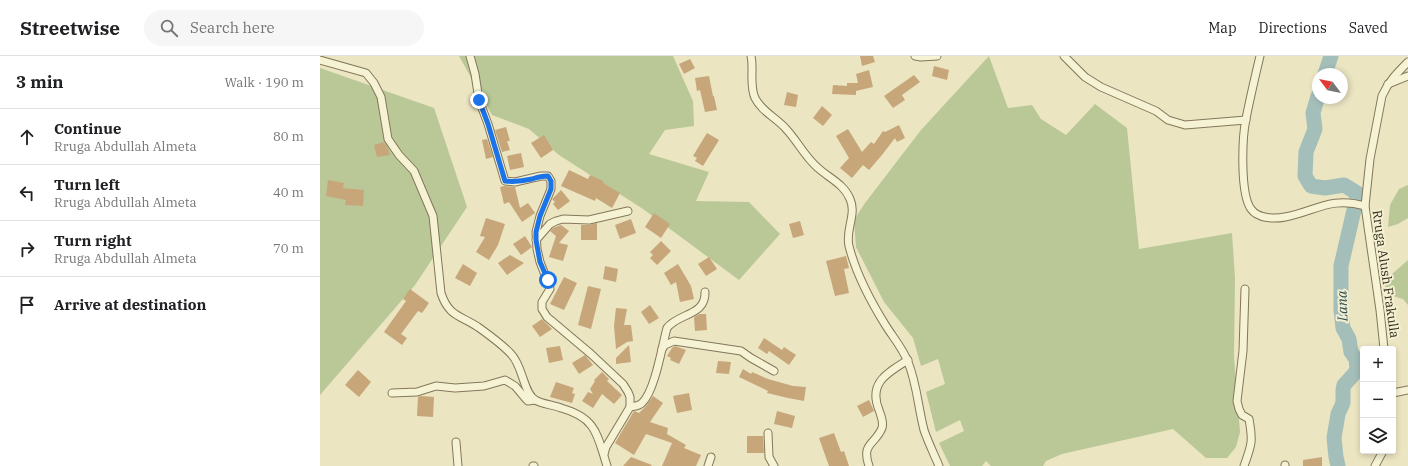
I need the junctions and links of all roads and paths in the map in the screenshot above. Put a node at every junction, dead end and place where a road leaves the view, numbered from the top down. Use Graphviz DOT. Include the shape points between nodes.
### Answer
graph roads {
  1 [pos="470,56"];
  2 [pos="751,56"];
  3 [pos="915,56"];
  4 [pos="937,56"];
  5 [pos="1064,56"];
  6 [pos="1260,56"];
  7 [pos="320,60"];
  8 [pos="1408,62"];
  9 [pos="1408,76"];
  10 [pos="1388,84"];
  11 [pos="1246,120"];
  12 [pos="1365,206"];
  13 [pos="628,211"];
  14 [pos="536,240"];
  15 [pos="1245,289"];
  16 [pos="705,292"];
  17 [pos="1384,346"];
  18 [pos="661,350"];
  19 [pos="908,360"];
  20 [pos="774,371"];
  21 [pos="1408,390"];
  22 [pos="392,392"];
  23 [pos="1396,392"];
  24 [pos="535,400"];
  25 [pos="630,407"];
  26 [pos="768,433"];
  27 [pos="456,442"];
  28 [pos="1381,454"];
  29 [pos="604,455"];
  30 [pos="711,457"];
  31 [pos="458,466"];
  32 [pos="607,466"];
  33 [pos="708,466"];
  34 [pos="774,466"];
  35 [pos="869,466"];
  36 [pos="939,466"];
  37 [pos="1244,466"];
  38 [pos="1375,466"];
  1 -- 14 [label="street" via="479,100 505,181 515,182 548,176 551,181 551,189 540,216"];
  2 -- 19 [label="street" via="752,88 755,98 786,129 804,154 847,192 852,208 849,246 858,272 875,309"];
  3 -- 4 [label="street"];
  5 -- 11 [label="street" via="1085,77 1101,87 1156,111 1168,120 1185,125"];
  6 -- 11 [label="street, Rruga Alush Frakulla"];
  7 -- 24 [label="street" via="366,73 374,83 381,97 388,139 414,171 433,216 441,293 445,304 452,313 477,326 512,354 519,363 527,388"];
  8 -- 10 [label="street"];
  9 -- 10 [label="street"];
  10 -- 12 [label="street" via="1382,96 1370,159"];
  11 -- 12 [label="street, Rruga Alush Frakulla" via="1244,186 1251,210 1260,216 1284,218 1337,202"];
  12 -- 17 [label="street, Rruga Alush Frakulla"];
  13 -- 14 [label="street" via="589,220 556,221"];
  14 -- 25 [label="street" via="540,262 550,289 541,306 543,312 623,384 630,397"];
  15 -- 37 [label="street" via="1243,351 1237,401 1238,409 1249,419 1252,437"];
  16 -- 18 [label="street" via="705,301 701,307 668,326"];
  18 -- 20 [label="street" via="674,341 741,350"];
  18 -- 25 [label="street" via="646,398 639,405"];
  19 -- 35 [label="street" via="882,378 877,385 876,402 883,421 866,453"];
  19 -- 36 [label="street" via="914,377 924,429"];
  21 -- 23 [label="street"];
  22 -- 24 [label="street" via="417,392 436,386 484,386 505,380 515,386 528,401"];
  24 -- 29 [label="street" via="583,416 598,436"];
  25 -- 29 [label="street" via="606,447"];
  26 -- 34 [label="street" via="769,457"];
  27 -- 31 [label="street"];
  28 -- 38 [label="street"];
  29 -- 32 [label="street"];
  30 -- 33 [label="street"];
}
